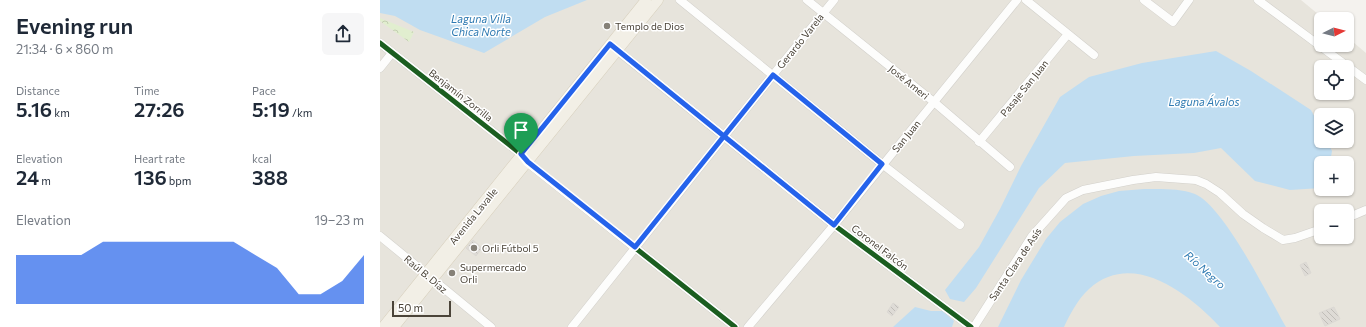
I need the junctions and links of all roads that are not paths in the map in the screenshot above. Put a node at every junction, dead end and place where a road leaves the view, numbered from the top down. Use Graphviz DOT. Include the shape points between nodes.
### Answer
graph roads {
  1 [pos="646,0"];
  2 [pos="658,0"];
  3 [pos="680,0"];
  4 [pos="807,0"];
  5 [pos="834,0"];
  6 [pos="1017,0"];
  7 [pos="1026,0"];
  8 [pos="1144,0"];
  9 [pos="1189,0"];
  10 [pos="1258,0"];
  11 [pos="823,13"];
  12 [pos="1068,34"];
  13 [pos="380,43"];
  14 [pos="614,48"];
  15 [pos="392,53"];
  16 [pos="1094,55"];
  17 [pos="380,68"];
  18 [pos="773,75"];
  19 [pos="1366,80"];
  20 [pos="934,102"];
  21 [pos="724,136"];
  22 [pos="979,142"];
  23 [pos="524,158"];
  24 [pos="882,164"];
  25 [pos="1010,167"];
  26 [pos="1366,210"];
  27 [pos="1354,215"];
  28 [pos="834,225"];
  29 [pos="960,225"];
  30 [pos="1314,231"];
  31 [pos="380,236"];
  32 [pos="635,247"];
  33 [pos="430,276"];
  34 [pos="383,327"];
  35 [pos="394,327"];
  36 [pos="491,327"];
  37 [pos="572,327"];
  38 [pos="736,327"];
  39 [pos="748,327"];
  40 [pos="973,327"];
  1 -- 14 [label="main road, Avenida Lavalle"];
  2 -- 14 [label="main road, Avenida Lavalle"];
  3 -- 18 [label="street"];
  4 -- 11 [label="street, José Ameri"];
  5 -- 11 [label="street, Gerardo Varela"];
  6 -- 20 [label="street, San Juan"];
  7 -- 12 [label="street"];
  8 -- 9 [label="street" via="1173,22"];
  10 -- 19 [label="street"];
  11 -- 18 [label="street, Gerardo Varela"];
  11 -- 20 [label="street, José Ameri"];
  12 -- 16 [label="street"];
  12 -- 22 [label="street, Pasaje San Juan"];
  13 -- 15 [label="street, Benjamín Zorrilla"];
  14 -- 21 [label="street, Coronel Falcón"];
  14 -- 23 [label="main road, Avenida Lavalle"];
  15 -- 17 [label="street"];
  15 -- 23 [label="street, Benjamín Zorrilla"];
  18 -- 21 [label="street, Gerardo Varela"];
  18 -- 24 [label="street"];
  20 -- 22 [label="street, José Ameri"];
  20 -- 24 [label="street, San Juan"];
  21 -- 28 [label="street, Coronel Falcón"];
  21 -- 32 [label="street, Gerardo Varela"];
  22 -- 25 [label="street, José Ameri"];
  23 -- 32 [label="street, Benjamín Zorrilla"];
  23 -- 33 [label="main road, Avenida Lavalle"];
  24 -- 28 [label="street, San Juan"];
  24 -- 29 [label="street"];
  26 -- 27 [label="street"];
  28 -- 39 [label="street, San Juan"];
  28 -- 40 [label="street, Coronel Falcón"];
  30 -- 40 [label="street, Santa Clara de Asís" via="1283,240 1243,214 1220,193 1196,180 1156,177 1083,190 1066,198 1032,236"];
  31 -- 33 [label="street, Raúl B. Díaz"];
  32 -- 37 [label="street, Gerardo Varela"];
  32 -- 38 [label="street, Benjamín Zorrilla"];
  33 -- 34 [label="main road, Avenida Lavalle"];
  33 -- 35 [label="main road, Avenida Lavalle"];
  33 -- 36 [label="street, Raúl B. Díaz"];
}
